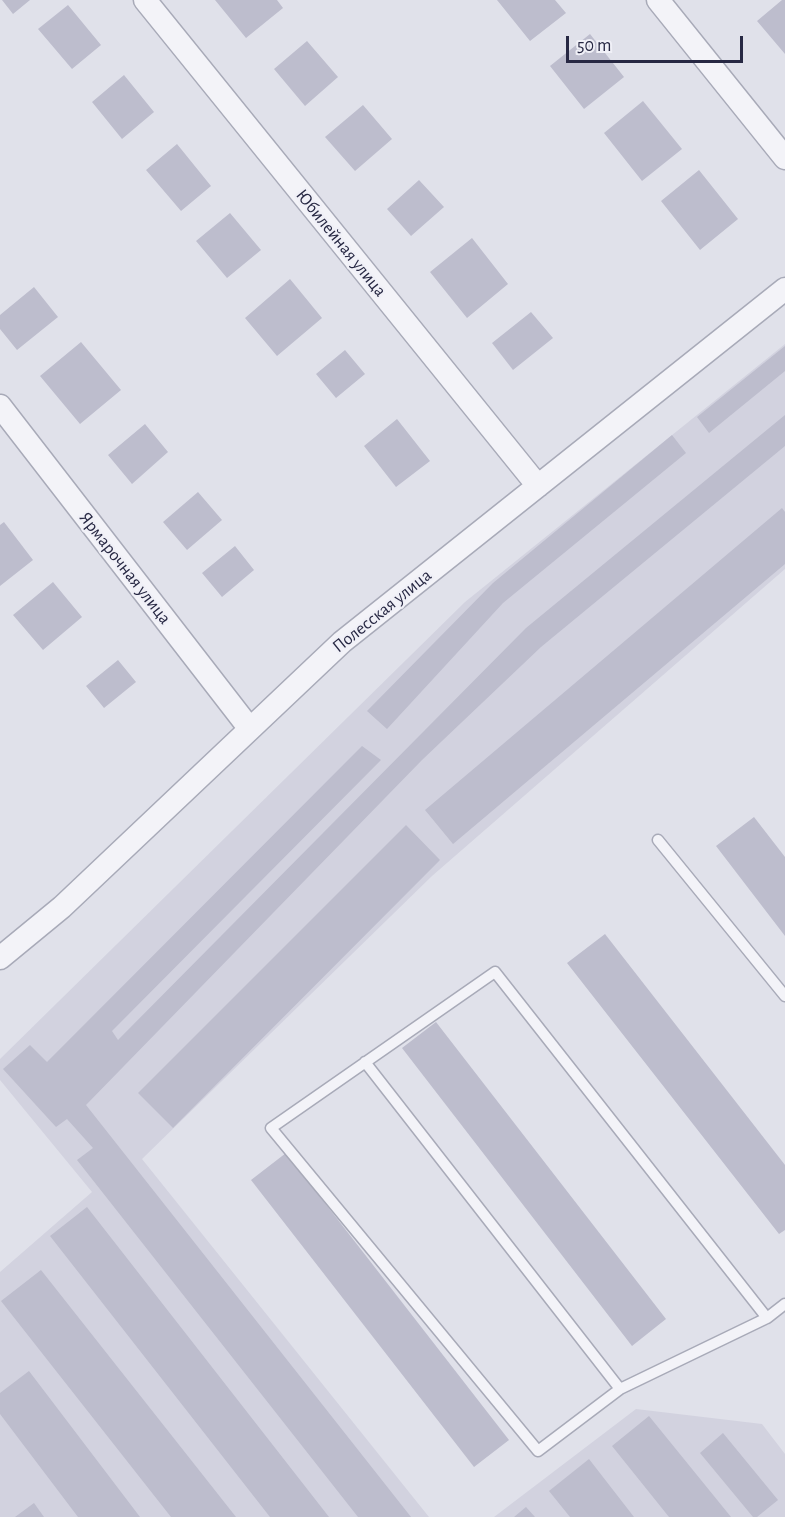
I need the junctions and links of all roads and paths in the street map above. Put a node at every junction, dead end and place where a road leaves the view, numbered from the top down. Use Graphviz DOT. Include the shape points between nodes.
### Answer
graph roads {
  1 [pos="145,0"];
  2 [pos="658,0"];
  3 [pos="785,158"];
  4 [pos="785,289"];
  5 [pos="0,406"];
  6 [pos="538,486"];
  7 [pos="250,729"];
  8 [pos="658,840"];
  9 [pos="0,958"];
  10 [pos="785,996"];
  11 [pos="365,1062"];
  12 [pos="785,1304"];
  13 [pos="766,1318"];
  14 [pos="620,1389"];
  1 -- 6 [label="street, Юбилейная улица"];
  2 -- 3 [label="street"];
  4 -- 6 [label="street, Полесская улица"];
  5 -- 7 [label="street, Ярмарочная улица"];
  6 -- 7 [label="street, Полесская улица" via="342,642"];
  7 -- 9 [label="street, Полесская улица" via="62,907"];
  8 -- 10 [label="lane"];
  11 -- 13 [label="lane" via="495,972"];
  11 -- 14 [label="lane"];
  11 -- 14 [label="lane" via="271,1128 538,1451"];
  12 -- 13 [label="lane"];
  13 -- 14 [label="lane"];
}
